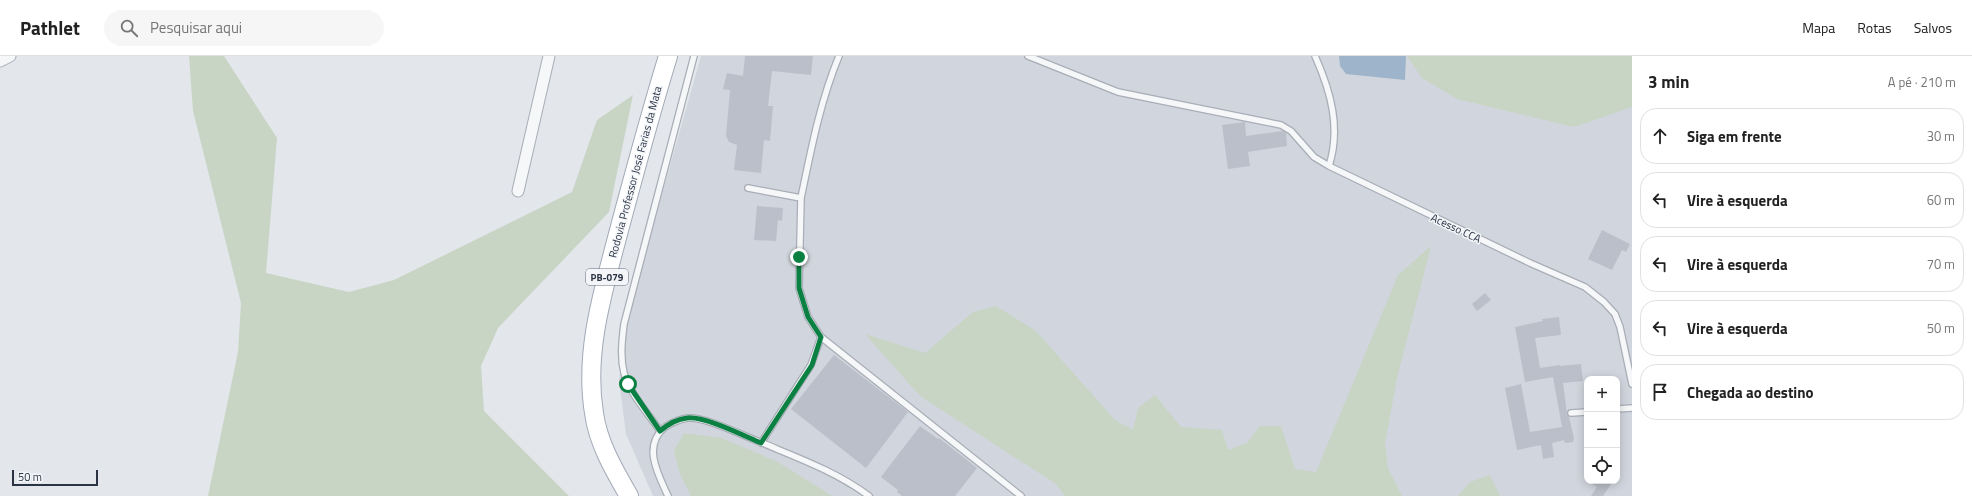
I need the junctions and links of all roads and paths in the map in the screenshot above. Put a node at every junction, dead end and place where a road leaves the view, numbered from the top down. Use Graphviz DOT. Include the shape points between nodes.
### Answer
graph roads {
  1 [pos="10,56"];
  2 [pos="549,56"];
  3 [pos="694,56"];
  4 [pos="839,56"];
  5 [pos="1028,56"];
  6 [pos="1315,56"];
  7 [pos="666,58"];
  8 [pos="0,60"];
  9 [pos="1329,166"];
  10 [pos="748,188"];
  11 [pos="518,191"];
  12 [pos="801,198"];
  13 [pos="821,337"];
  14 [pos="1632,384"];
  15 [pos="1632,408"];
  16 [pos="1620,409"];
  17 [pos="1584,412"];
  18 [pos="1571,413"];
  19 [pos="660,431"];
  20 [pos="761,443"];
  21 [pos="629,496"];
  22 [pos="668,496"];
  23 [pos="869,496"];
  24 [pos="1021,496"];
  1 -- 8 [label="street"];
  2 -- 11 [label="street"];
  3 -- 19 [label="lane" via="624,324 621,352 628,384"];
  4 -- 12 [label="lane" via="817,126"];
  5 -- 9 [label="lane, Acesso CCA" via="1118,92 1281,125 1291,131 1314,157"];
  6 -- 9 [label="lane" via="1325,79 1335,127 1334,150"];
  7 -- 21 [label="main road, Rodovia Professor José Farias da Mata / PB-079" via="602,298 591,362 594,413 600,438"];
  9 -- 14 [label="lane, Acesso CCA" via="1502,250 1585,287 1615,314"];
  10 -- 12 [label="lane"];
  12 -- 13 [label="lane" via="799,288 808,317"];
  13 -- 20 [label="lane" via="812,365"];
  13 -- 24 [label="lane"];
  15 -- 16 [label="lane"];
  17 -- 18 [label="lane"];
  19 -- 20 [label="lane" via="668,425 688,418 710,423"];
  19 -- 22 [label="lane" via="654,440 652,452"];
  20 -- 23 [label="lane" via="826,469"];
}
